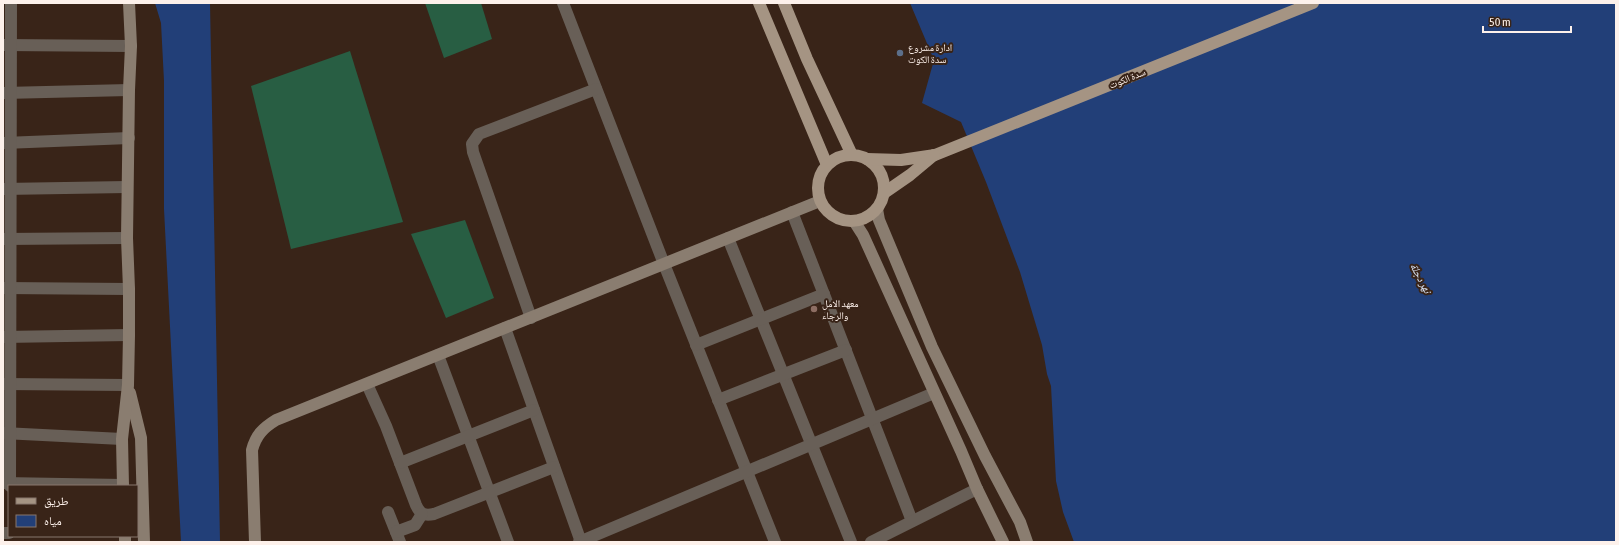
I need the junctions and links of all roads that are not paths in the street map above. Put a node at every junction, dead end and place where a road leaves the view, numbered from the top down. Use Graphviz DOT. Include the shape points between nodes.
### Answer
graph roads {
  1 [pos="11,3"];
  2 [pos="129,3"];
  3 [pos="563,3"];
  4 [pos="759,3"];
  5 [pos="784,3"];
  6 [pos="1313,3"];
  7 [pos="7,46"];
  8 [pos="131,46"];
  9 [pos="596,89"];
  10 [pos="129,90"];
  11 [pos="7,93"];
  12 [pos="129,138"];
  13 [pos="7,143"];
  14 [pos="938,154"];
  15 [pos="852,155"];
  16 [pos="867,159"];
  17 [pos="827,165"];
  18 [pos="127,187"];
  19 [pos="7,189"];
  20 [pos="884,193"];
  21 [pos="820,201"];
  22 [pos="876,209"];
  23 [pos="792,212"];
  24 [pos="854,221"];
  25 [pos="127,238"];
  26 [pos="728,238"];
  27 [pos="7,240"];
  28 [pos="664,264"];
  29 [pos="7,288"];
  30 [pos="129,289"];
  31 [pos="824,294"];
  32 [pos="531,318"];
  33 [pos="761,319"];
  34 [pos="505,328"];
  35 [pos="129,335"];
  36 [pos="7,337"];
  37 [pos="696,345"];
  38 [pos="846,350"];
  39 [pos="438,355"];
  40 [pos="783,374"];
  41 [pos="7,384"];
  42 [pos="367,384"];
  43 [pos="128,385"];
  44 [pos="934,393"];
  45 [pos="718,400"];
  46 [pos="534,410"];
  47 [pos="872,419"];
  48 [pos="7,433"];
  49 [pos="469,436"];
  50 [pos="122,439"];
  51 [pos="978,442"];
  52 [pos="812,444"];
  53 [pos="961,451"];
  54 [pos="400,463"];
  55 [pos="554,467"];
  56 [pos="747,472"];
  57 [pos="8,484"];
  58 [pos="66,485"];
  59 [pos="123,485"];
  60 [pos="977,489"];
  61 [pos="490,492"];
  62 [pos="388,512"];
  63 [pos="422,514"];
  64 [pos="912,522"];
  65 [pos="398,537"];
  66 [pos="144,542"];
  67 [pos="255,542"];
  68 [pos="508,542"];
  69 [pos="580,542"];
  70 [pos="775,542"];
  71 [pos="851,542"];
  72 [pos="871,542"];
  73 [pos="1003,542"];
  74 [pos="1027,542"];
  1 -- 7 [label="street"];
  2 -- 8 [label="street"];
  3 -- 9 [label="street"];
  4 -- 17 [label="main road"];
  5 -- 15 [label="main road"];
  6 -- 14 [label="main road, سدة الكوت"];
  7 -- 8 [label="street"];
  7 -- 11 [label="street"];
  8 -- 10 [label="street"];
  9 -- 28 [label="street"];
  9 -- 32 [label="street" via="479,134 472,144"];
  10 -- 11 [label="street"];
  10 -- 12 [label="street"];
  11 -- 13 [label="street"];
  12 -- 13 [label="street"];
  12 -- 18 [label="street"];
  13 -- 19 [label="street"];
  14 -- 16 [label="main road" via="901,160"];
  14 -- 20 [label="main road"];
  15 -- 16 [label="main road"];
  15 -- 17 [label="main road" via="843,156"];
  16 -- 20 [label="main road" via="880,173"];
  17 -- 21 [label="main road" via="818,182"];
  18 -- 19 [label="street"];
  18 -- 25 [label="street"];
  19 -- 27 [label="street"];
  20 -- 22 [label="main road"];
  21 -- 23 [label="street"];
  21 -- 24 [label="main road" via="834,217"];
  22 -- 24 [label="main road" via="870,215"];
  22 -- 51 [label="street" via="932,347"];
  23 -- 26 [label="street"];
  23 -- 31 [label="street"];
  24 -- 44 [label="street" via="863,235"];
  25 -- 27 [label="street"];
  25 -- 30 [label="street"];
  26 -- 28 [label="street"];
  26 -- 33 [label="street"];
  27 -- 29 [label="street"];
  28 -- 32 [label="street"];
  28 -- 37 [label="street"];
  29 -- 30 [label="street"];
  29 -- 36 [label="street"];
  30 -- 35 [label="street"];
  31 -- 33 [label="street"];
  31 -- 38 [label="street"];
  32 -- 34 [label="street"];
  33 -- 37 [label="street"];
  33 -- 40 [label="street"];
  34 -- 39 [label="street"];
  34 -- 46 [label="street"];
  35 -- 36 [label="street"];
  35 -- 43 [label="street"];
  36 -- 41 [label="street"];
  37 -- 45 [label="street"];
  38 -- 40 [label="street"];
  38 -- 47 [label="street"];
  39 -- 42 [label="street"];
  39 -- 49 [label="street"];
  40 -- 45 [label="street"];
  40 -- 52 [label="street"];
  41 -- 43 [label="street"];
  41 -- 48 [label="street"];
  42 -- 54 [label="street"];
  42 -- 67 [label="street" via="276,420 259,433 252,450"];
  43 -- 50 [label="street"];
  43 -- 66 [label="street" via="141,438"];
  44 -- 47 [label="street"];
  44 -- 53 [label="street"];
  45 -- 56 [label="street"];
  46 -- 49 [label="street"];
  46 -- 55 [label="street"];
  47 -- 52 [label="street"];
  47 -- 64 [label="street"];
  48 -- 50 [label="street"];
  48 -- 57 [label="street"];
  49 -- 54 [label="street"];
  49 -- 61 [label="street"];
  50 -- 59 [label="street"];
  51 -- 53 [label="street"];
  51 -- 74 [label="street" via="1020,522"];
  52 -- 56 [label="street"];
  52 -- 71 [label="street"];
  53 -- 60 [label="street"];
  54 -- 63 [label="street" via="418,511"];
  55 -- 61 [label="street"];
  55 -- 69 [label="street"];
  56 -- 69 [label="street"];
  56 -- 70 [label="street"];
  57 -- 58 [label="street"];
  60 -- 64 [label="street"];
  60 -- 73 [label="street"];
  61 -- 63 [label="street" via="434,514"];
  61 -- 68 [label="street"];
  62 -- 65 [label="street"];
  63 -- 65 [label="street" via="414,525"];
  64 -- 72 [label="street"];
}
